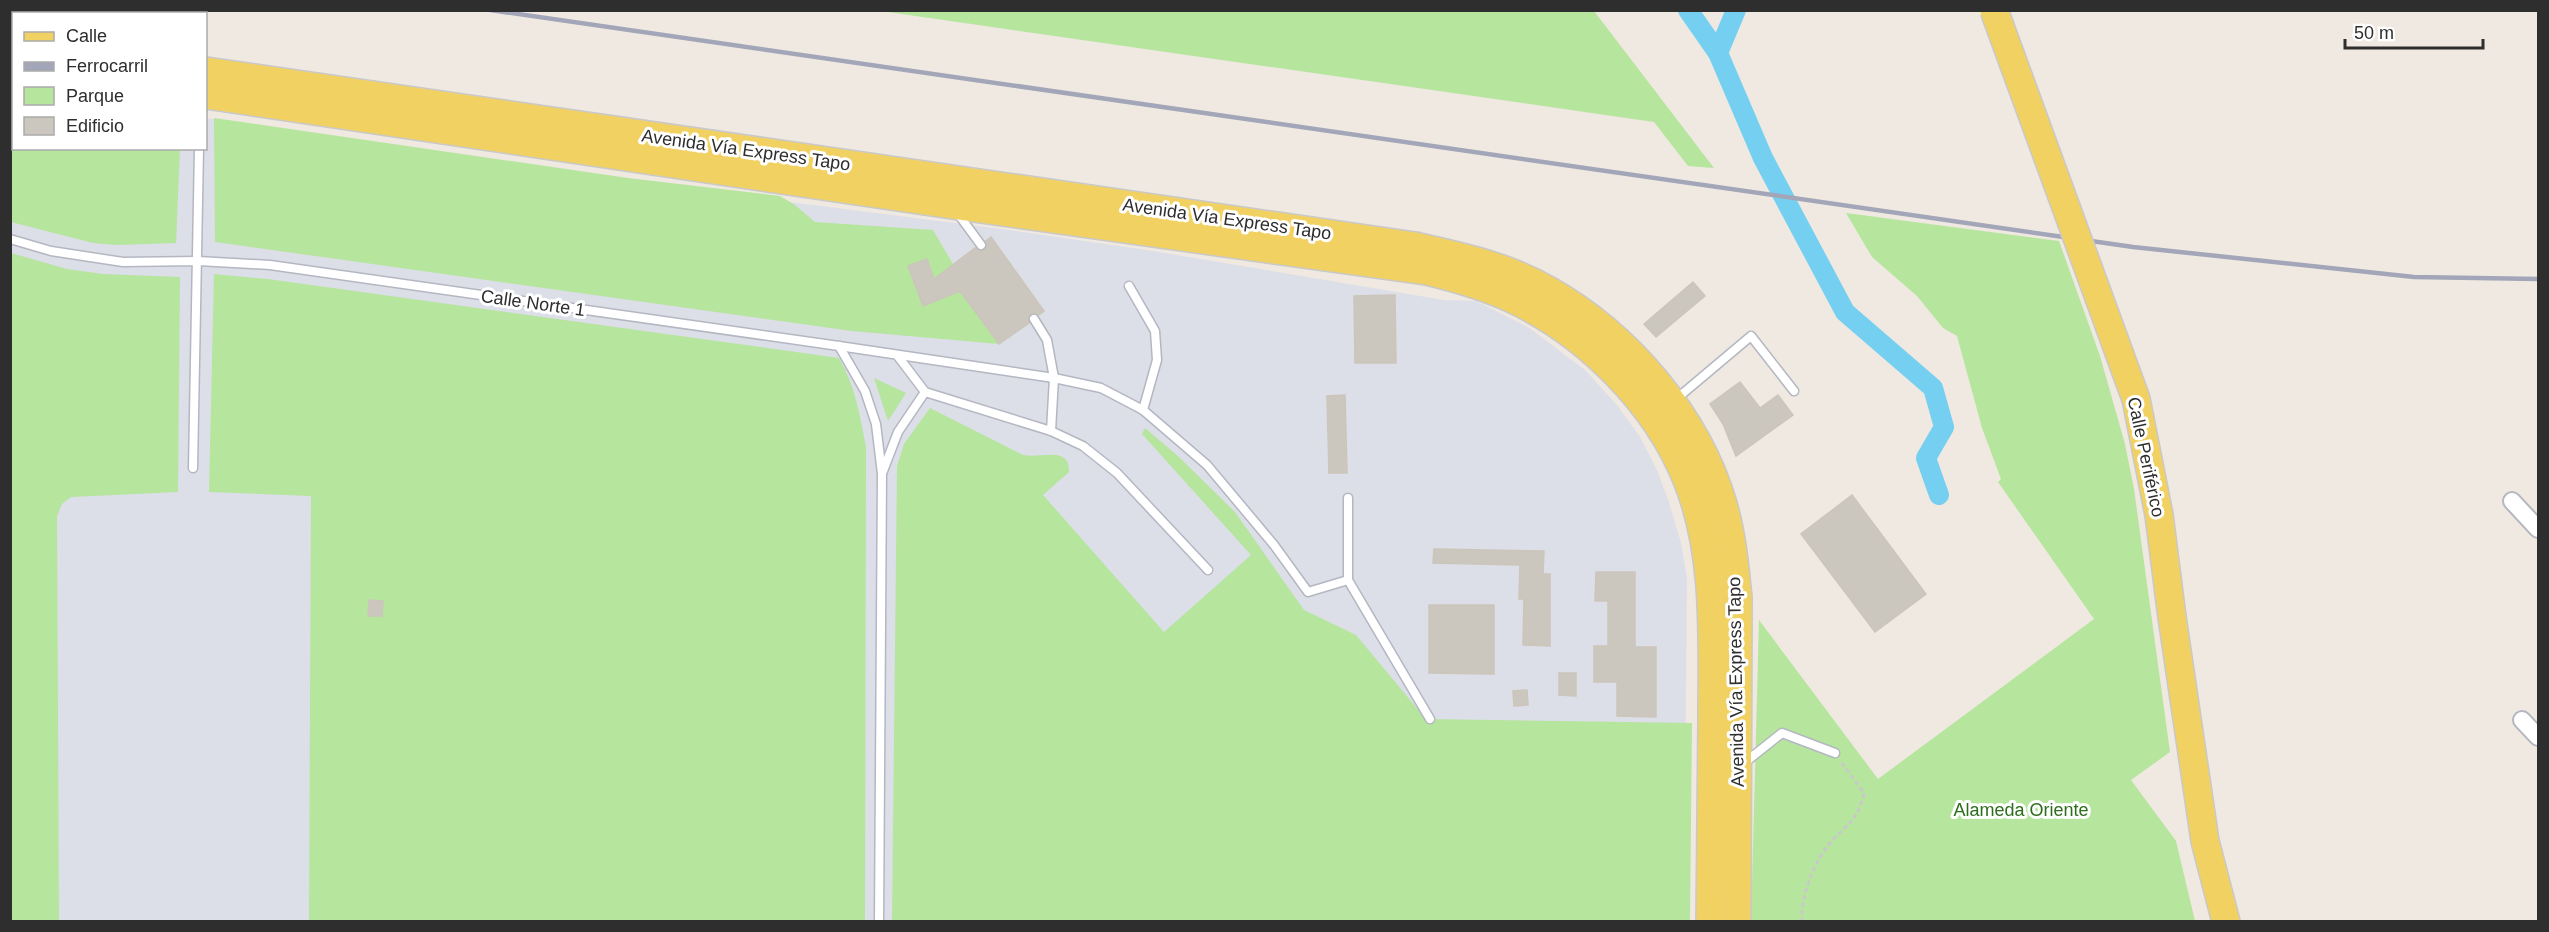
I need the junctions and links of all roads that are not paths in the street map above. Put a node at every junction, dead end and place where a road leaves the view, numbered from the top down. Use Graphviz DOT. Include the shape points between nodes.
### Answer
graph roads {
  1 [pos="1994,10"];
  2 [pos="207,71"];
  3 [pos="207,95"];
  4 [pos="199,150"];
  5 [pos="941,191"];
  6 [pos="10,239"];
  7 [pos="981,244"];
  8 [pos="198,261"];
  9 [pos="1129,286"];
  10 [pos="1034,319"];
  11 [pos="839,346"];
  12 [pos="897,355"];
  13 [pos="1054,378"];
  14 [pos="1794,391"];
  15 [pos="925,392"];
  16 [pos="1672,402"];
  17 [pos="1143,410"];
  18 [pos="1050,431"];
  19 [pos="193,468"];
  20 [pos="882,474"];
  21 [pos="1348,498"];
  22 [pos="2512,501"];
  23 [pos="2538,529"];
  24 [pos="1208,570"];
  25 [pos="1348,580"];
  26 [pos="1430,719"];
  27 [pos="2522,720"];
  28 [pos="2538,737"];
  29 [pos="1834,753"];
  30 [pos="1738,768"];
  31 [pos="879,921"];
  32 [pos="1710,921"];
  33 [pos="1737,921"];
  34 [pos="2226,921"];
  1 -- 34 [label="main road, Calle Periférico, bridge" via="2136,399 2159,515 2205,841"];
  2 -- 5 [label="main road, Avenida Vía Express Tapo"];
  3 -- 5 [label="main road, Avenida Vía Express Tapo"];
  4 -- 8 [label="lane"];
  5 -- 7 [label="lane"];
  5 -- 16 [label="main road, Avenida Vía Express Tapo" via="1414,246 1462,256 1548,289 1577,308 1649,373"];
  5 -- 32 [label="main road, Avenida Vía Express Tapo" via="1426,271 1468,282 1512,299 1549,320 1622,381 1671,444 1688,482 1706,558 1712,684"];
  6 -- 8 [label="lane, Calle Norte 1" via="51,251 123,262"];
  8 -- 11 [label="lane, Calle Norte 1" via="270,265"];
  8 -- 19 [label="lane"];
  9 -- 17 [label="lane" via="1155,331 1157,360"];
  10 -- 13 [label="lane" via="1047,340"];
  11 -- 12 [label="lane, Calle Norte 1"];
  11 -- 20 [label="lane" via="865,391 876,424"];
  12 -- 13 [label="lane, Calle Norte 1"];
  12 -- 15 [label="lane"];
  13 -- 17 [label="lane, Calle Norte 1" via="1101,388"];
  13 -- 18 [label="lane"];
  14 -- 16 [label="lane" via="1751,336"];
  15 -- 18 [label="lane"];
  15 -- 20 [label="lane" via="898,432"];
  16 -- 30 [label="main road, Avenida Vía Express Tapo" via="1687,424 1723,504 1733,553 1738,598"];
  17 -- 25 [label="lane, Calle Norte 1" via="1208,465 1308,592"];
  18 -- 24 [label="lane" via="1083,446 1117,474"];
  20 -- 31 [label="lane"];
  21 -- 25 [label="lane"];
  22 -- 23 [label="street"];
  25 -- 26 [label="lane"];
  27 -- 28 [label="street"];
  29 -- 30 [label="lane" via="1782,733"];
  30 -- 33 [label="main road, Avenida Vía Express Tapo"];
}
